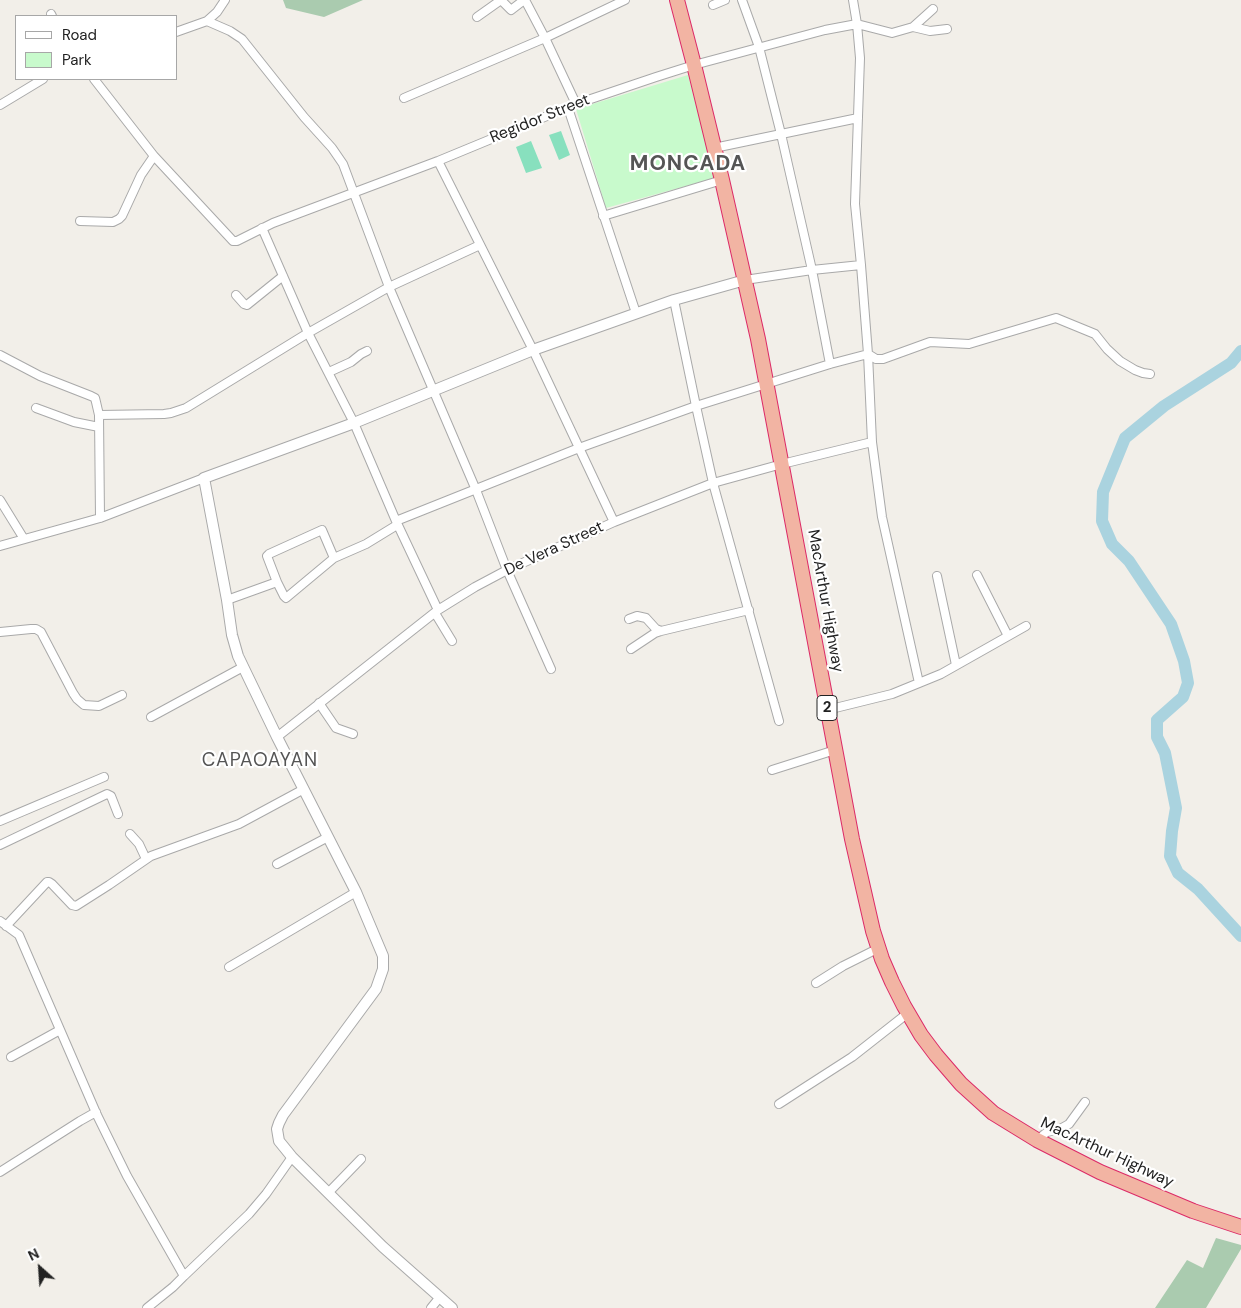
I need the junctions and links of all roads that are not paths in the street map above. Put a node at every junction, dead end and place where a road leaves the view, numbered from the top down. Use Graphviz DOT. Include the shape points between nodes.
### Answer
graph roads {
  1 [pos="224,0"];
  2 [pos="501,0"];
  3 [pos="524,0"];
  4 [pos="625,0"];
  5 [pos="677,0"];
  6 [pos="724,0"];
  7 [pos="742,0"];
  8 [pos="853,0"];
  9 [pos="615,2"];
  10 [pos="713,5"];
  11 [pos="933,9"];
  12 [pos="477,17"];
  13 [pos="207,21"];
  14 [pos="857,24"];
  15 [pos="913,27"];
  16 [pos="947,28"];
  17 [pos="178,31"];
  18 [pos="545,38"];
  19 [pos="759,47"];
  20 [pos="694,65"];
  21 [pos="41,80"];
  22 [pos="95,80"];
  23 [pos="0,93"];
  24 [pos="404,98"];
  25 [pos="3,103"];
  26 [pos="572,106"];
  27 [pos="858,118"];
  28 [pos="781,134"];
  29 [pos="714,148"];
  30 [pos="154,156"];
  31 [pos="438,161"];
  32 [pos="722,180"];
  33 [pos="354,193"];
  34 [pos="603,216"];
  35 [pos="80,221"];
  36 [pos="262,228"];
  37 [pos="480,245"];
  38 [pos="861,265"];
  39 [pos="812,270"];
  40 [pos="283,276"];
  41 [pos="745,280"];
  42 [pos="389,286"];
  43 [pos="236,295"];
  44 [pos="674,300"];
  45 [pos="636,313"];
  46 [pos="308,333"];
  47 [pos="532,350"];
  48 [pos="367,351"];
  49 [pos="868,354"];
  50 [pos="0,355"];
  51 [pos="830,364"];
  52 [pos="329,372"];
  53 [pos="1150,374"];
  54 [pos="767,384"];
  55 [pos="434,390"];
  56 [pos="696,406"];
  57 [pos="36,408"];
  58 [pos="99,416"];
  59 [pos="354,423"];
  60 [pos="99,427"];
  61 [pos="872,442"];
  62 [pos="579,448"];
  63 [pos="782,464"];
  64 [pos="204,478"];
  65 [pos="714,483"];
  66 [pos="476,490"];
  67 [pos="0,500"];
  68 [pos="100,518"];
  69 [pos="614,522"];
  70 [pos="396,523"];
  71 [pos="24,539"];
  72 [pos="0,546"];
  73 [pos="334,558"];
  74 [pos="507,570"];
  75 [pos="977,575"];
  76 [pos="937,576"];
  77 [pos="277,582"];
  78 [pos="227,600"];
  79 [pos="749,610"];
  80 [pos="436,611"];
  81 [pos="629,619"];
  82 [pos="1026,626"];
  83 [pos="661,631"];
  84 [pos="0,632"];
  85 [pos="1008,636"];
  86 [pos="452,640"];
  87 [pos="631,649"];
  88 [pos="956,665"];
  89 [pos="243,668"];
  90 [pos="551,669"];
  91 [pos="919,683"];
  92 [pos="122,695"];
  93 [pos="319,703"];
  94 [pos="827,710"];
  95 [pos="151,717"];
  96 [pos="778,721"];
  97 [pos="353,734"];
  98 [pos="277,737"];
  99 [pos="835,750"];
  100 [pos="772,770"];
  101 [pos="104,777"];
  102 [pos="304,789"];
  103 [pos="118,814"];
  104 [pos="0,821"];
  105 [pos="130,834"];
  106 [pos="328,837"];
  107 [pos="0,845"];
  108 [pos="146,859"];
  109 [pos="277,864"];
  110 [pos="356,892"];
  111 [pos="3,923"];
  112 [pos="879,948"];
  113 [pos="229,967"];
  114 [pos="816,983"];
  115 [pos="908,1013"];
  116 [pos="60,1030"];
  117 [pos="10,1057"];
  118 [pos="1084,1102"];
  119 [pos="779,1104"];
  120 [pos="96,1112"];
  121 [pos="1037,1140"];
  122 [pos="292,1157"];
  123 [pos="361,1159"];
  124 [pos="0,1172"];
  125 [pos="329,1192"];
  126 [pos="1241,1227"];
  127 [pos="184,1276"];
  128 [pos="440,1297"];
  129 [pos="147,1308"];
  130 [pos="431,1308"];
  131 [pos="452,1308"];
  1 -- 13 [label="street"];
  2 -- 3 [label="street" via="511,10"];
  2 -- 12 [label="street"];
  3 -- 18 [label="street"];
  4 -- 9 [label="street"];
  5 -- 20 [label="highway, MacArthur Highway / 2"];
  6 -- 10 [label="street"];
  7 -- 19 [label="street"];
  8 -- 14 [label="street"];
  9 -- 18 [label="street"];
  11 -- 15 [label="street"];
  13 -- 17 [label="street"];
  13 -- 33 [label="street" via="237,34 250,47 338,155"];
  14 -- 15 [label="street" via="892,33"];
  14 -- 19 [label="street, Regidor Street"];
  14 -- 27 [label="street"];
  15 -- 16 [label="street" via="930,32"];
  18 -- 24 [label="street"];
  18 -- 26 [label="street"];
  19 -- 20 [label="street, Regidor Street"];
  19 -- 28 [label="street"];
  20 -- 26 [label="street, Regidor Street"];
  20 -- 29 [label="highway, MacArthur Highway / 2"];
  21 -- 25 [label="street"];
  22 -- 30 [label="street"];
  23 -- 25 [label="street"];
  26 -- 31 [label="street, Regidor Street"];
  26 -- 34 [label="street"];
  27 -- 28 [label="street"];
  27 -- 38 [label="street" via="855,204"];
  28 -- 29 [label="street"];
  28 -- 39 [label="street"];
  29 -- 32 [label="highway, MacArthur Highway / 2"];
  30 -- 35 [label="street" via="119,219 113,222"];
  30 -- 36 [label="street, Regidor Street" via="233,241"];
  31 -- 33 [label="street, Regidor Street"];
  31 -- 37 [label="street"];
  32 -- 34 [label="street"];
  32 -- 41 [label="highway, MacArthur Highway / 2"];
  33 -- 36 [label="street, Regidor Street"];
  33 -- 42 [label="street"];
  34 -- 45 [label="street"];
  36 -- 40 [label="street"];
  37 -- 42 [label="street"];
  37 -- 47 [label="street"];
  38 -- 39 [label="street"];
  38 -- 49 [label="street"];
  39 -- 41 [label="street"];
  39 -- 51 [label="street"];
  40 -- 43 [label="street" via="247,304"];
  40 -- 46 [label="street"];
  41 -- 44 [label="street"];
  41 -- 54 [label="highway, MacArthur Highway / 2"];
  42 -- 46 [label="street"];
  42 -- 55 [label="street"];
  44 -- 45 [label="street"];
  44 -- 56 [label="street"];
  45 -- 47 [label="street"];
  46 -- 52 [label="street"];
  46 -- 58 [label="street" via="186,408 164,414"];
  47 -- 55 [label="street"];
  47 -- 62 [label="street"];
  48 -- 52 [label="street"];
  49 -- 51 [label="street"];
  49 -- 53 [label="street" via="883,359 930,342 969,344 1056,318 1095,334 1120,361 1143,374"];
  49 -- 61 [label="street"];
  50 -- 58 [label="street" via="40,376 92,396"];
  51 -- 54 [label="street"];
  52 -- 59 [label="street"];
  54 -- 56 [label="street"];
  54 -- 63 [label="highway, MacArthur Highway / 2"];
  55 -- 59 [label="street"];
  55 -- 66 [label="street"];
  56 -- 62 [label="street"];
  56 -- 65 [label="street"];
  57 -- 60 [label="street"];
  58 -- 60 [label="street"];
  59 -- 64 [label="street"];
  59 -- 70 [label="street"];
  60 -- 68 [label="street"];
  61 -- 63 [label="street, De Vera Street"];
  61 -- 91 [label="street" via="882,517"];
  62 -- 66 [label="street"];
  62 -- 69 [label="street"];
  63 -- 65 [label="street, De Vera Street"];
  63 -- 94 [label="highway, MacArthur Highway / 2"];
  64 -- 68 [label="street"];
  64 -- 78 [label="street"];
  65 -- 69 [label="street, De Vera Street"];
  65 -- 79 [label="street"];
  66 -- 70 [label="street"];
  66 -- 74 [label="street"];
  67 -- 71 [label="street"];
  68 -- 71 [label="street"];
  69 -- 74 [label="street, De Vera Street"];
  70 -- 73 [label="street" via="366,544"];
  70 -- 80 [label="street"];
  71 -- 72 [label="street"];
  73 -- 77 [label="street" via="286,598"];
  73 -- 77 [label="street" via="324,532 320,530 267,556"];
  74 -- 80 [label="street, De Vera Street"];
  74 -- 90 [label="street"];
  75 -- 85 [label="street"];
  76 -- 88 [label="street"];
  77 -- 78 [label="street"];
  78 -- 89 [label="street" via="232,635"];
  79 -- 83 [label="street"];
  79 -- 96 [label="street"];
  80 -- 86 [label="street"];
  80 -- 93 [label="street, De Vera Street"];
  81 -- 83 [label="street" via="637,616 646,618"];
  82 -- 85 [label="street"];
  83 -- 87 [label="street"];
  84 -- 92 [label="street" via="31,629 41,632 77,700 84,705 99,706"];
  85 -- 88 [label="street"];
  88 -- 91 [label="street"];
  89 -- 95 [label="street"];
  89 -- 98 [label="street"];
  91 -- 94 [label="street" via="892,694"];
  93 -- 97 [label="street" via="336,728"];
  93 -- 98 [label="street, De Vera Street"];
  94 -- 99 [label="highway, MacArthur Highway / 2"];
  98 -- 102 [label="street"];
  99 -- 100 [label="street"];
  99 -- 112 [label="highway, MacArthur Highway / 2" via="863,891"];
  101 -- 104 [label="street"];
  102 -- 106 [label="street"];
  102 -- 108 [label="street" via="239,824"];
  103 -- 107 [label="street" via="108,794"];
  105 -- 108 [label="street"];
  106 -- 109 [label="street"];
  106 -- 110 [label="street"];
  108 -- 111 [label="street" via="76,906 47,882"];
  110 -- 113 [label="street"];
  110 -- 122 [label="street" via="382,952 382,969 376,989 279,1123 278,1140"];
  111 -- 116 [label="street" via="19,935"];
  112 -- 114 [label="street"];
  112 -- 115 [label="highway, MacArthur Highway / 2"];
  115 -- 119 [label="street" via="852,1057"];
  115 -- 121 [label="highway, MacArthur Highway / 2" via="936,1055 966,1090 994,1113"];
  116 -- 117 [label="street"];
  116 -- 120 [label="street"];
  118 -- 121 [label="street" via="1069,1124 1047,1132"];
  120 -- 124 [label="street"];
  120 -- 127 [label="street" via="127,1176"];
  121 -- 126 [label="highway, MacArthur Highway / 2" via="1100,1172 1193,1211"];
  122 -- 125 [label="street"];
  122 -- 127 [label="street" via="249,1214"];
  123 -- 125 [label="street"];
  125 -- 128 [label="street" via="383,1247"];
  127 -- 129 [label="street"];
  128 -- 130 [label="street"];
  128 -- 131 [label="street"];
}
